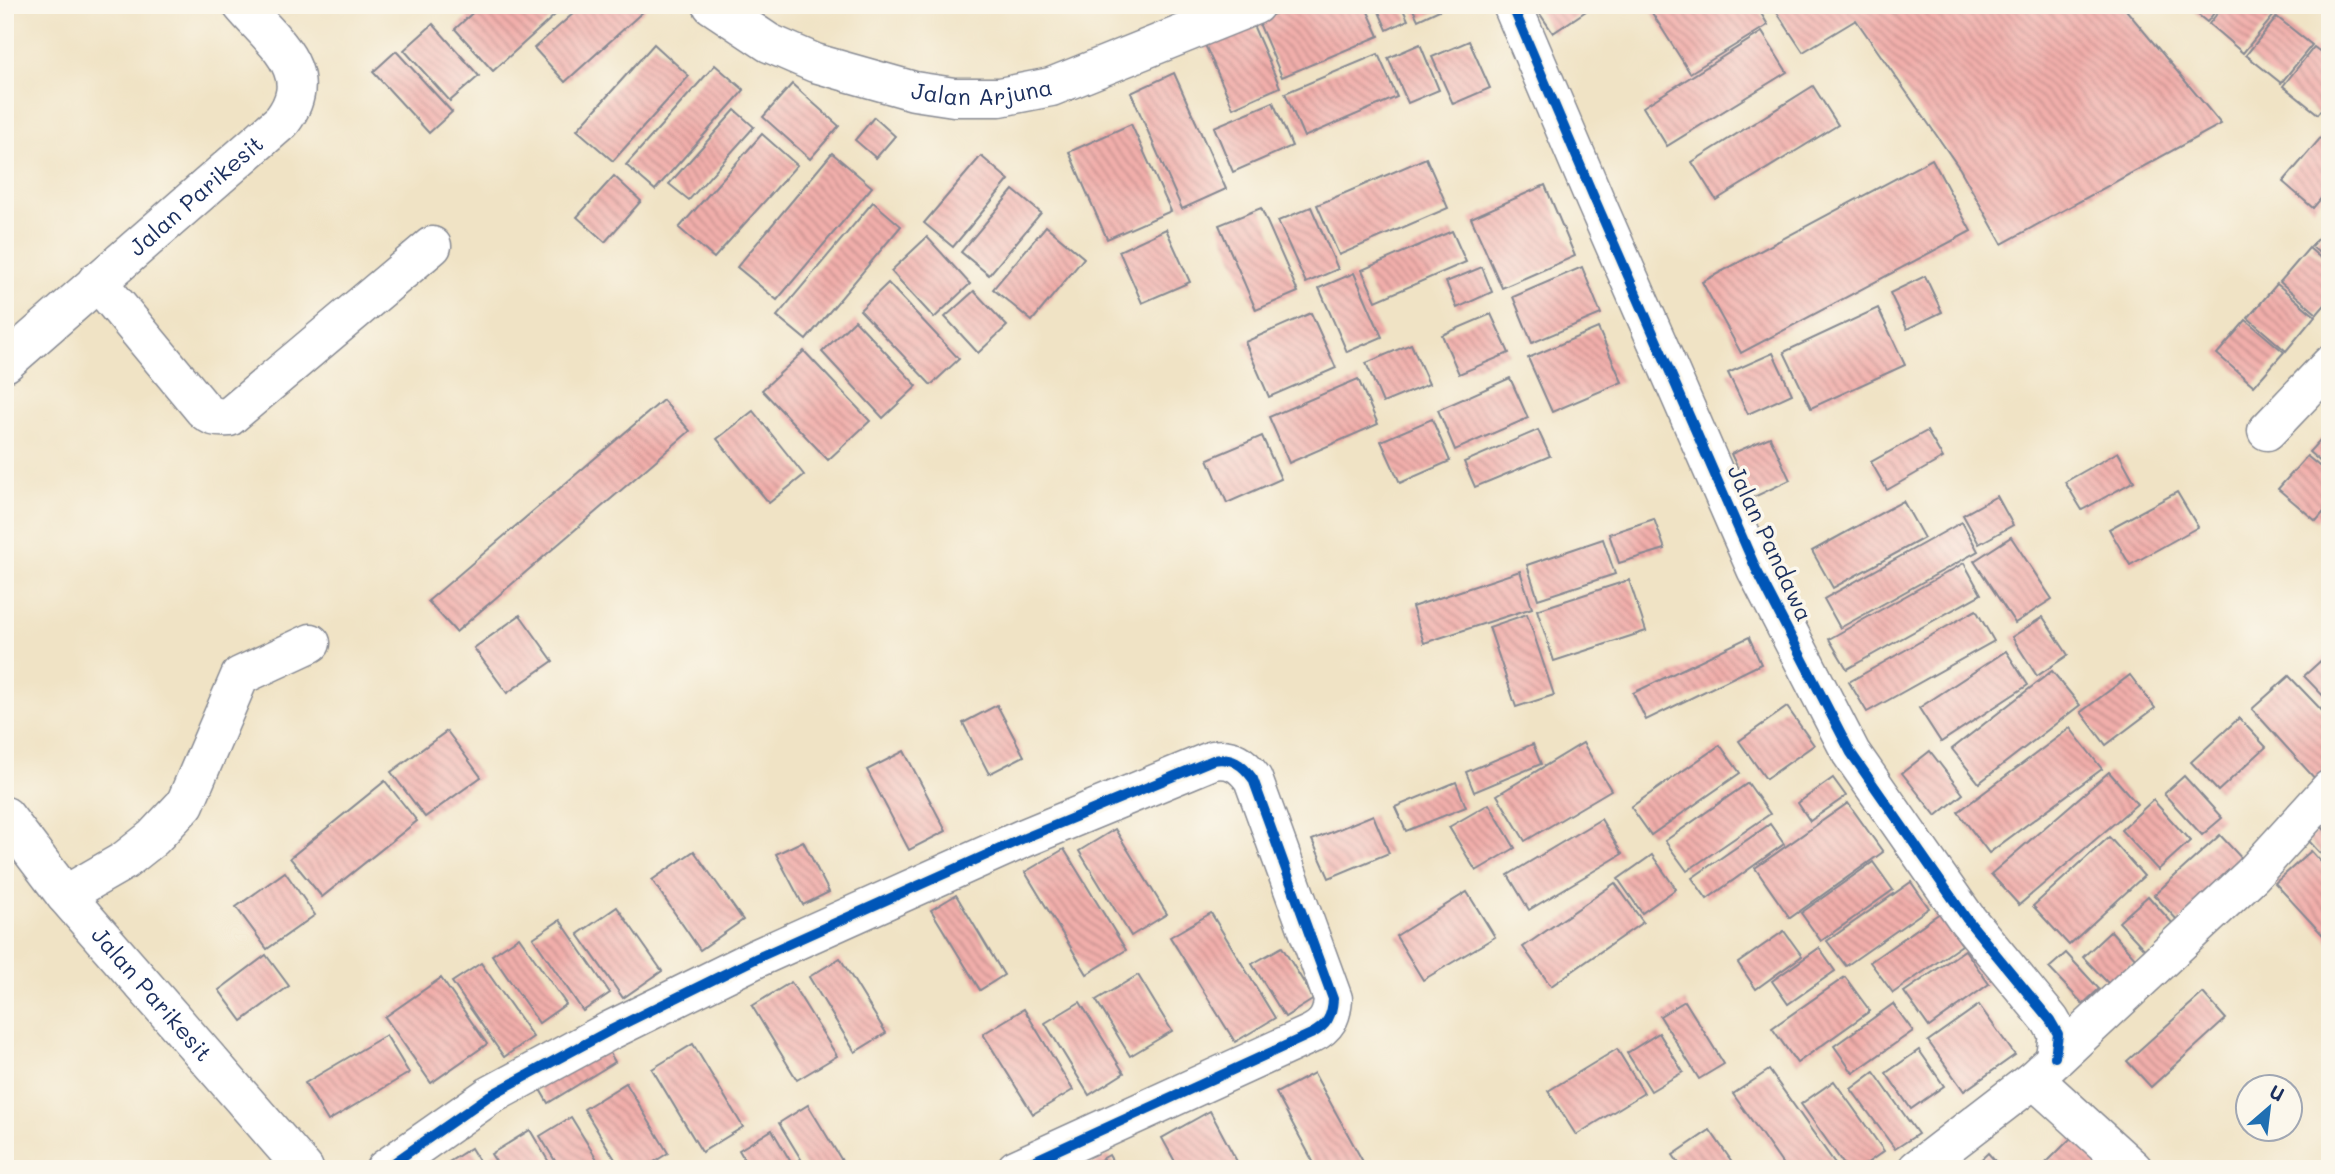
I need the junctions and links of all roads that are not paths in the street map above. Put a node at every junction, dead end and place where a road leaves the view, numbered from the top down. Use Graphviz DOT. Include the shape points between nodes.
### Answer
graph roads {
  1 [pos="242,5"];
  2 [pos="712,5"];
  3 [pos="1255,5"];
  4 [pos="1512,5"];
  5 [pos="432,246"];
  6 [pos="97,281"];
  7 [pos="5,363"];
  8 [pos="2330,365"];
  9 [pos="2267,431"];
  10 [pos="311,643"];
  11 [pos="2330,789"];
  12 [pos="5,816"];
  13 [pos="65,895"];
  14 [pos="2045,1068"];
  15 [pos="304,1169"];
  16 [pos="385,1169"];
  17 [pos="1016,1169"];
  18 [pos="1917,1169"];
  19 [pos="2133,1169"];
  1 -- 6 [label="street, Jalan Parikesit" via="294,68 294,105 282,121"];
  2 -- 3 [label="street, Jalan Arjuna" via="769,43 815,63 914,91 1000,97 1051,88"];
  4 -- 14 [label="street, Jalan Pandawa" via="1756,569 1851,753 1966,918 2050,1020 2058,1034"];
  5 -- 6 [label="street" via="229,417 218,418 203,409"];
  6 -- 7 [label="street, Jalan Parikesit"];
  8 -- 9 [label="street"];
  10 -- 13 [label="street" via="240,676 185,804 124,861"];
  11 -- 14 [label="street" via="2252,875"];
  12 -- 13 [label="street, Jalan Parikesit"];
  13 -- 15 [label="street, Jalan Parikesit"];
  14 -- 18 [label="street"];
  14 -- 19 [label="street"];
  16 -- 17 [label="street" via="489,1096 757,958 1022,839 1200,766 1224,758 1234,761 1253,779 1333,999 1327,1023"];
}
